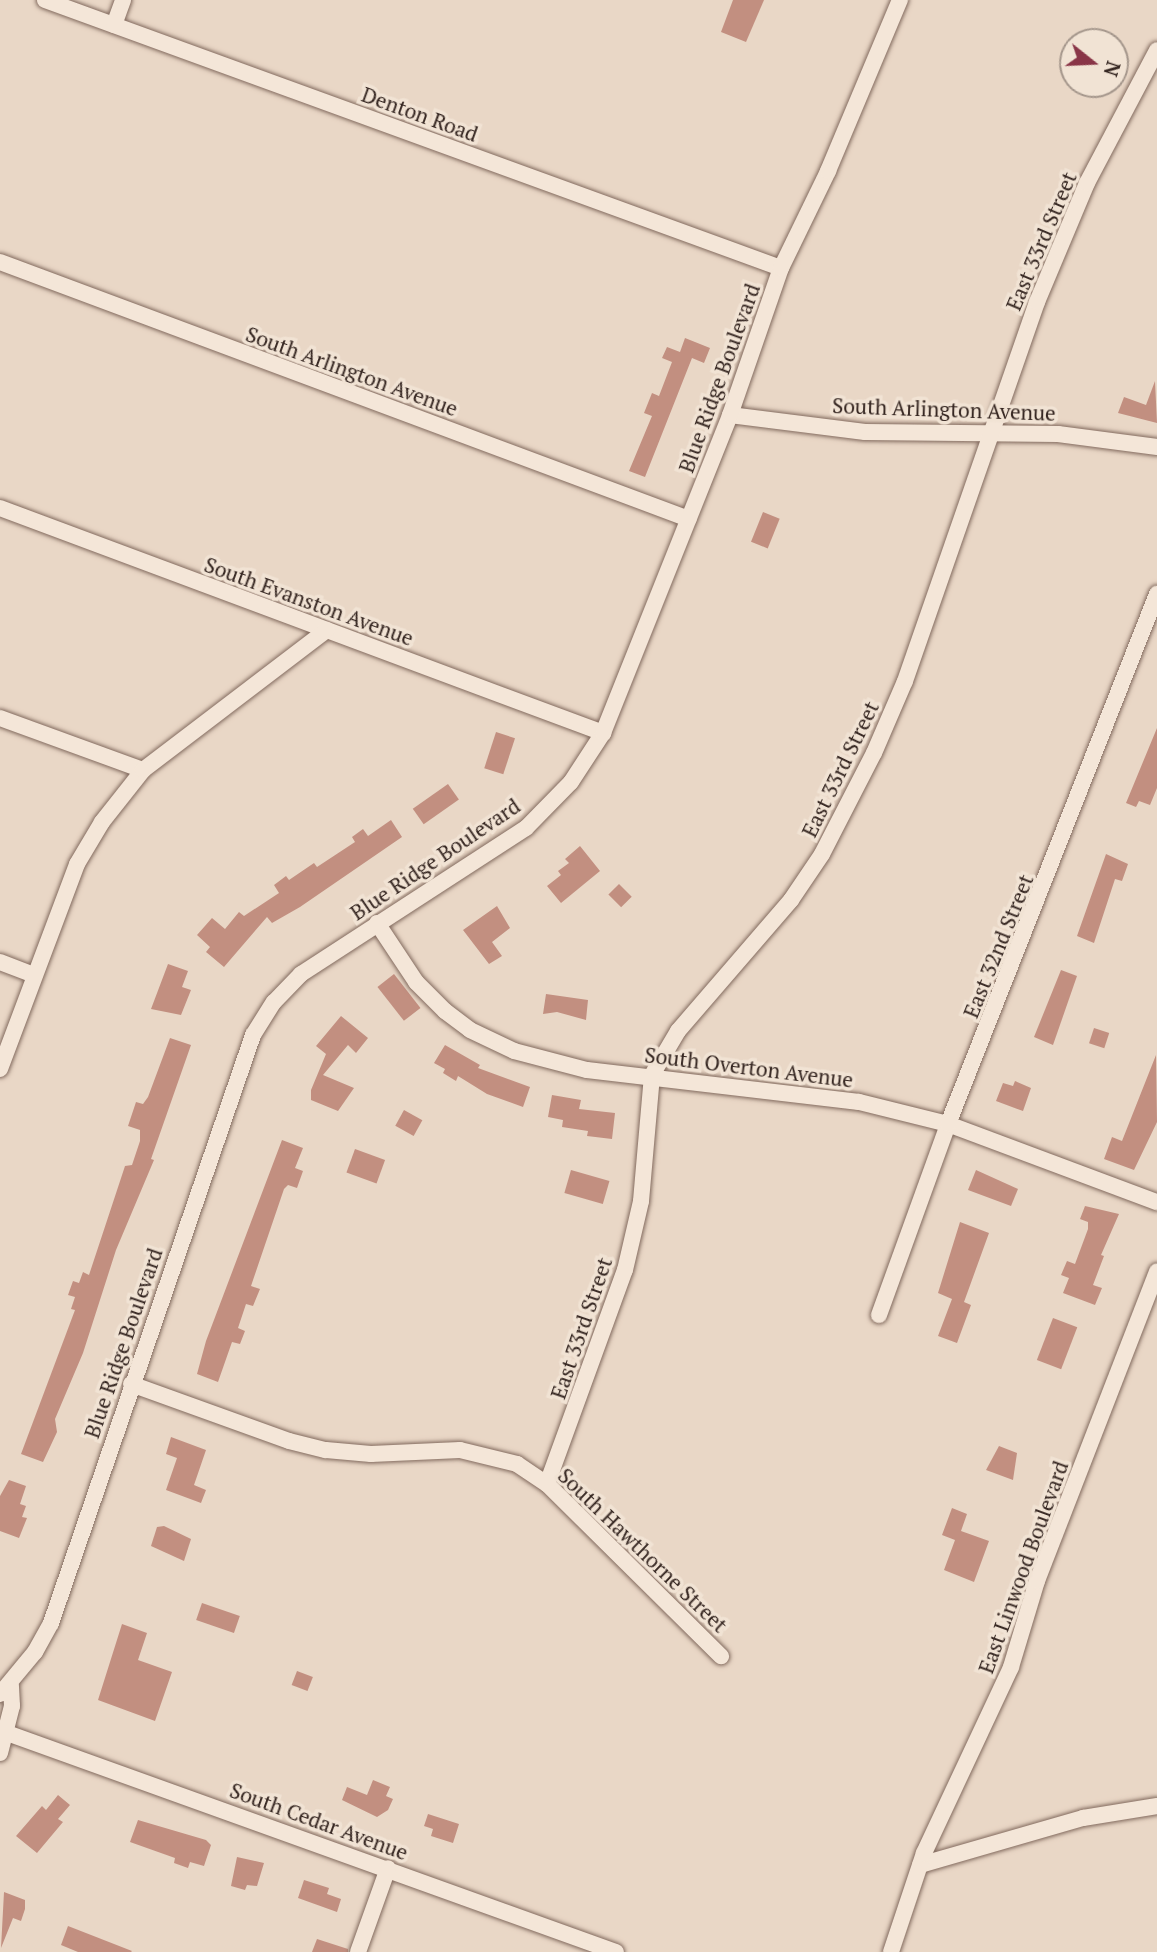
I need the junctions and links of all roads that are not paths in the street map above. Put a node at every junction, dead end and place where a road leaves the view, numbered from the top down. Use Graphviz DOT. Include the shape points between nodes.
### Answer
graph roads {
  1 [pos="45,0"];
  2 [pos="123,0"];
  3 [pos="895,1"];
  4 [pos="114,25"];
  5 [pos="1157,50"];
  6 [pos="0,262"];
  7 [pos="781,268"];
  8 [pos="730,415"];
  9 [pos="991,435"];
  10 [pos="1157,447"];
  11 [pos="0,508"];
  12 [pos="689,519"];
  13 [pos="1157,594"];
  14 [pos="327,630"];
  15 [pos="0,718"];
  16 [pos="603,733"];
  17 [pos="143,770"];
  18 [pos="377,923"];
  19 [pos="0,962"];
  20 [pos="34,975"];
  21 [pos="0,1069"];
  22 [pos="652,1075"];
  23 [pos="948,1124"];
  24 [pos="1157,1202"];
  25 [pos="1157,1271"];
  26 [pos="880,1315"];
  27 [pos="131,1384"];
  28 [pos="547,1484"];
  29 [pos="721,1656"];
  30 [pos="6,1690"];
  31 [pos="7,1733"];
  32 [pos="0,1753"];
  33 [pos="1157,1806"];
  34 [pos="920,1865"];
  35 [pos="388,1868"];
  36 [pos="358,1952"];
  37 [pos="616,1952"];
  38 [pos="891,1952"];
  1 -- 4 [label="street, Denton Road"];
  2 -- 4 [label="street"];
  3 -- 7 [label="street, Blue Ridge Boulevard" via="828,171"];
  4 -- 7 [label="street, Denton Road"];
  5 -- 9 [label="street, East 33rd Street" via="1087,183 1037,302"];
  6 -- 12 [label="street, South Arlington Avenue"];
  7 -- 8 [label="street, Blue Ridge Boulevard"];
  8 -- 9 [label="street, South Arlington Avenue" via="865,432"];
  8 -- 12 [label="street, Blue Ridge Boulevard"];
  9 -- 10 [label="street, South Arlington Avenue" via="1058,434"];
  9 -- 22 [label="street, East 33rd Street" via="905,681 822,854 791,900 678,1031"];
  11 -- 14 [label="street, South Evanston Avenue"];
  12 -- 16 [label="street, Blue Ridge Boulevard"];
  13 -- 23 [label="street, East 32nd Street"];
  14 -- 16 [label="street, South Evanston Avenue"];
  14 -- 17 [label="street"];
  15 -- 17 [label="street"];
  16 -- 18 [label="street, Blue Ridge Boulevard" via="571,782 526,828"];
  17 -- 20 [label="street" via="77,864"];
  18 -- 22 [label="street, South Overton Avenue" via="416,982 470,1030 559,1065"];
  18 -- 27 [label="street, Blue Ridge Boulevard" via="301,974 253,1035"];
  19 -- 20 [label="street"];
  20 -- 21 [label="street"];
  22 -- 23 [label="street, South Overton Avenue" via="859,1102"];
  22 -- 28 [label="street, East 33rd Street" via="640,1201 625,1270"];
  23 -- 24 [label="street, South Overton Avenue"];
  23 -- 26 [label="street, East 32nd Street"];
  25 -- 34 [label="street, East Linwood Boulevard" via="1037,1581 1011,1667"];
  27 -- 28 [label="street, South Hawthorne Street" via="326,1451 460,1450 496,1456"];
  27 -- 30 [label="street, Blue Ridge Boulevard" via="51,1623"];
  28 -- 29 [label="street, South Hawthorne Street"];
  30 -- 31 [label="street"];
  31 -- 32 [label="street"];
  31 -- 35 [label="street, South Cedar Avenue"];
  33 -- 34 [label="street" via="1083,1818"];
  34 -- 38 [label="street, East Linwood Boulevard"];
  35 -- 36 [label="street"];
  35 -- 37 [label="street, South Cedar Avenue"];
}
